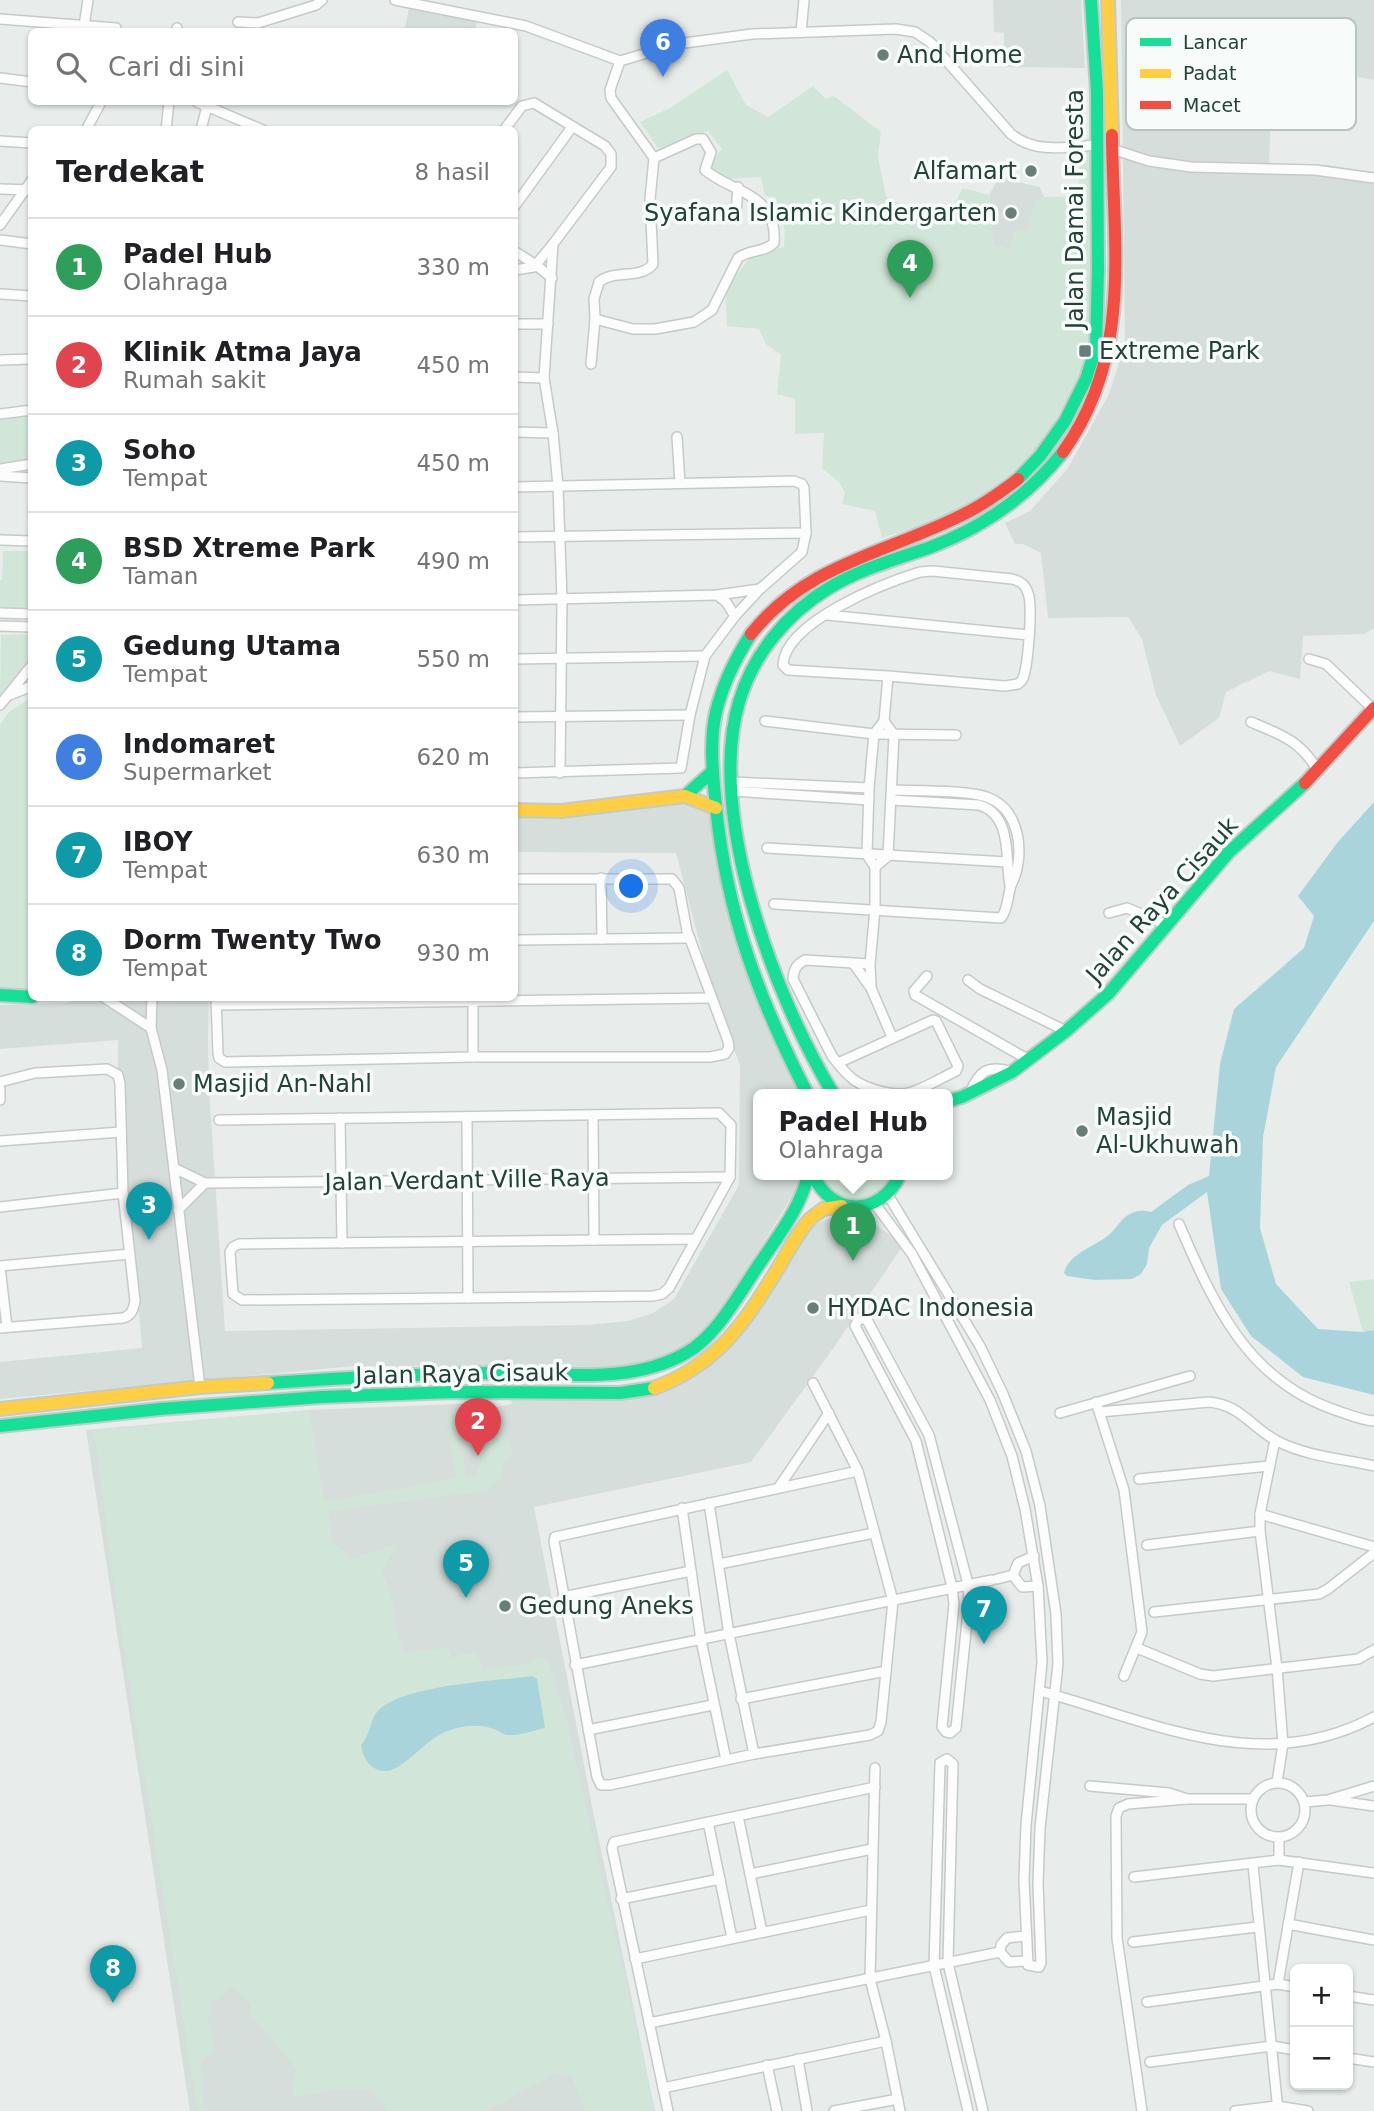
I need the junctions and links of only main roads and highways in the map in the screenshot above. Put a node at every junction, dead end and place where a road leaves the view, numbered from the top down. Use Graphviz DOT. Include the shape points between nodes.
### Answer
graph roads {
  1 [pos="1109,6"];
  2 [pos="1092,7"];
  3 [pos="1099,257"];
  4 [pos="1115,257"];
  5 [pos="731,670"];
  6 [pos="749,677"];
  7 [pos="1374,708"];
  8 [pos="713,771"];
  9 [pos="685,796"];
  10 [pos="716,808"];
  11 [pos="518,810"];
  12 [pos="739,848"];
  13 [pos="721,852"];
  14 [pos="0,995"];
  15 [pos="28,997"];
  16 [pos="805,1089"];
  17 [pos="831,1089"];
  18 [pos="966,1095"];
  19 [pos="953,1099"];
  20 [pos="953,1105"];
  21 [pos="808,1180"];
  22 [pos="814,1180"];
  23 [pos="899,1180"];
  24 [pos="842,1206"];
  25 [pos="0,1409"];
  26 [pos="0,1426"];
  1 -- 2 [label="main road"];
  1 -- 4 [label="main road, Jalan Damai Foresta"];
  2 -- 3 [label="main road, Jalan Damai Foresta"];
  3 -- 4 [label="main road"];
  3 -- 5 [label="main road, Jalan Damai Foresta" via="1094,355 1071,409 1040,457 971,512 806,583 768,614"];
  4 -- 6 [label="main road, Jalan Damai Foresta" via="1114,327 1107,363 1085,417 1054,463 1012,502 974,527 859,574 813,599 774,636"];
  5 -- 6 [label="main road"];
  5 -- 8 [label="main road, Jalan Damai Foresta" via="716,712"];
  6 -- 12 [label="main road, Jalan Damai Foresta" via="734,721 732,786"];
  7 -- 18 [label="main road, Jalan Raya Cisauk" via="1318,771 1229,852 1108,994 1029,1060"];
  8 -- 9 [label="main road"];
  8 -- 10 [label="main road, Jalan Damai Foresta"];
  9 -- 10 [label="main road"];
  9 -- 11 [label="main road" via="561,811"];
  10 -- 13 [label="main road, Jalan Damai Foresta"];
  12 -- 13 [label="main road"];
  12 -- 17 [label="main road, Jalan Damai Foresta" via="785,1000"];
  13 -- 16 [label="main road, Jalan Damai Foresta" via="732,906 761,997"];
  14 -- 15 [label="main road"];
  18 -- 19 [label="main road, Jalan Raya Cisauk"];
  18 -- 20 [label="main road, Jalan Raya Cisauk"];
  21 -- 25 [label="main road, Jalan Raya Cisauk" via="791,1215 720,1323 687,1353 660,1364 614,1374 447,1374 200,1387"];
  22 -- 24 [label="main road"];
  23 -- 24 [label="main road, Jalan Raya Cisauk" via="875,1204"];
  24 -- 26 [label="main road, Jalan Raya Cisauk" via="822,1209 808,1221 728,1343 692,1371 648,1389 344,1397"];
}
